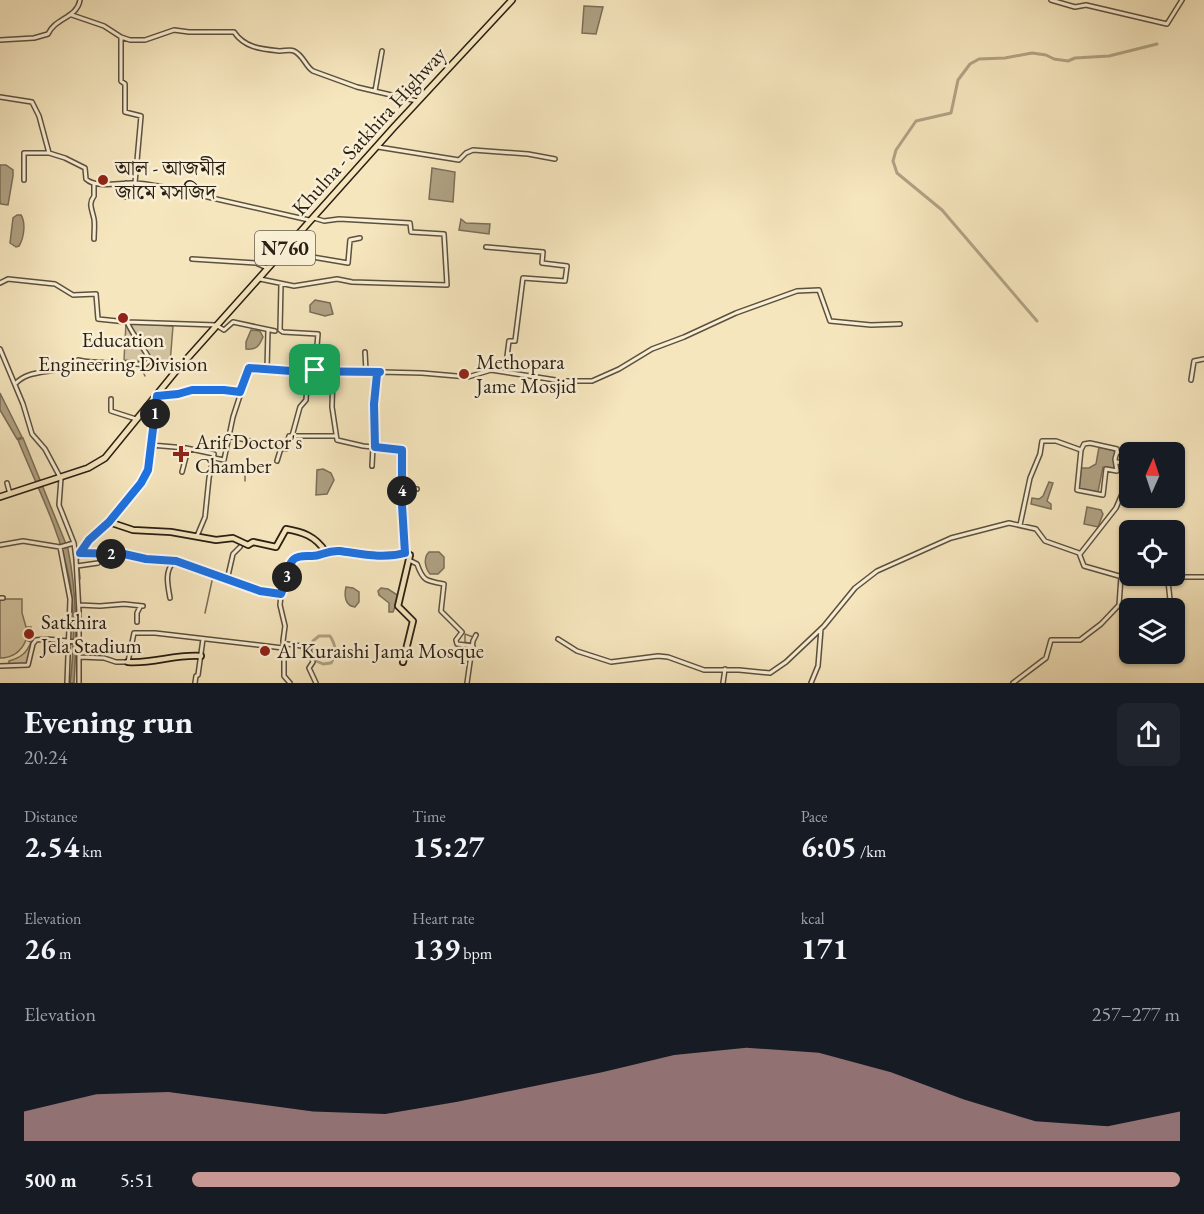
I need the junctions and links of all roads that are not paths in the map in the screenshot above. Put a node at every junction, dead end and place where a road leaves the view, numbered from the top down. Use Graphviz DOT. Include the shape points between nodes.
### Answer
graph roads {
  1 [pos="80,0"];
  2 [pos="512,0"];
  3 [pos="1051,0"];
  4 [pos="1182,0"];
  5 [pos="72,15"];
  6 [pos="121,37"];
  7 [pos="0,40"];
  8 [pos="382,51"];
  9 [pos="375,91"];
  10 [pos="0,97"];
  11 [pos="418,101"];
  12 [pos="376,147"];
  13 [pos="49,153"];
  14 [pos="555,159"];
  15 [pos="24,180"];
  16 [pos="94,183"];
  17 [pos="126,183"];
  18 [pos="135,183"];
  19 [pos="125,197"];
  20 [pos="311,219"];
  21 [pos="360,238"];
  22 [pos="94,239"];
  23 [pos="486,247"];
  24 [pos="282,252"];
  25 [pos="192,259"];
  26 [pos="267,268"];
  27 [pos="258,278"];
  28 [pos="0,283"];
  29 [pos="281,284"];
  30 [pos="127,322"];
  31 [pos="900,324"];
  32 [pos="216,325"];
  33 [pos="268,330"];
  34 [pos="275,331"];
  35 [pos="0,349"];
  36 [pos="365,352"];
  37 [pos="1204,359"];
  38 [pos="150,360"];
  39 [pos="267,369"];
  40 [pos="176,370"];
  41 [pos="308,370"];
  42 [pos="315,370"];
  43 [pos="333,371"];
  44 [pos="366,371"];
  45 [pos="380,372"];
  46 [pos="505,372"];
  47 [pos="1191,380"];
  48 [pos="377,383"];
  49 [pos="15,384"];
  50 [pos="240,392"];
  51 [pos="157,396"];
  52 [pos="111,399"];
  53 [pos="136,419"];
  54 [pos="228,436"];
  55 [pos="292,436"];
  56 [pos="336,436"];
  57 [pos="151,445"];
  58 [pos="374,447"];
  59 [pos="282,448"];
  60 [pos="188,449"];
  61 [pos="1081,450"];
  62 [pos="1117,452"];
  63 [pos="214,458"];
  64 [pos="277,461"];
  65 [pos="1117,462"];
  66 [pos="372,466"];
  67 [pos="182,472"];
  68 [pos="61,477"];
  69 [pos="7,483"];
  70 [pos="402,488"];
  71 [pos="417,489"];
  72 [pos="10,494"];
  73 [pos="0,497"];
  74 [pos="1119,501"];
  75 [pos="109,522"];
  76 [pos="1020,525"];
  77 [pos="197,536"];
  78 [pos="72,543"];
  79 [pos="0,545"];
  80 [pos="60,547"];
  81 [pos="240,547"];
  82 [pos="325,551"];
  83 [pos="80,553"];
  84 [pos="405,553"];
  85 [pos="1080,554"];
  86 [pos="76,559"];
  87 [pos="409,560"];
  88 [pos="176,561"];
  89 [pos="98,563"];
  90 [pos="77,566"];
  91 [pos="1119,576"];
  92 [pos="1185,577"];
  93 [pos="1204,577"];
  94 [pos="227,580"];
  95 [pos="1121,586"];
  96 [pos="281,597"];
  97 [pos="170,598"];
  98 [pos="275,598"];
  99 [pos="79,605"];
  100 [pos="137,622"];
  101 [pos="821,628"];
  102 [pos="476,635"];
  103 [pos="203,639"];
  104 [pos="558,639"];
  105 [pos="69,641"];
  106 [pos="80,642"];
  107 [pos="473,646"];
  108 [pos="283,648"];
  109 [pos="201,656"];
  110 [pos="80,657"];
  111 [pos="125,662"];
  112 [pos="403,662"];
  113 [pos="0,666"];
  114 [pos="725,669"];
  115 [pos="67,683"];
  116 [pos="79,683"];
  117 [pos="195,683"];
  118 [pos="290,683"];
  119 [pos="316,683"];
  120 [pos="467,683"];
  121 [pos="723,683"];
  122 [pos="811,683"];
  123 [pos="1013,683"];
  1 -- 5 [label="street"];
  2 -- 11 [label="highway, Khulna - Satkhira Highway / N760"];
  3 -- 4 [label="street" via="1167,24"];
  5 -- 6 [label="street" via="105,26"];
  5 -- 7 [label="street" via="52,26 48,34"];
  6 -- 9 [label="street" via="145,40 174,30 234,32 245,44 293,50 313,71"];
  6 -- 18 [label="street" via="125,112 141,116"];
  8 -- 9 [label="street"];
  9 -- 11 [label="street"];
  10 -- 13 [label="street" via="32,102"];
  11 -- 12 [label="highway, Khulna - Satkhira Highway / N760"];
  12 -- 14 [label="street" via="459,160 473,150"];
  12 -- 20 [label="highway, Khulna - Satkhira Highway / N760"];
  13 -- 15 [label="street" via="24,153"];
  13 -- 16 [label="street" via="85,168 87,181"];
  16 -- 17 [label="street"];
  16 -- 22 [label="street" via="90,208"];
  17 -- 18 [label="street"];
  17 -- 19 [label="street"];
  18 -- 20 [label="street"];
  20 -- 24 [label="highway, Khulna - Satkhira Highway / N760"];
  20 -- 29 [label="street" via="410,224 411,232 444,234 447,285 337,279 294,286"];
  21 -- 24 [label="street" via="350,240 348,263"];
  23 -- 46 [label="street" via="543,252 542,263 567,266 565,281 524,278 515,341 509,341"];
  24 -- 26 [label="highway, Khulna - Satkhira Highway / N760"];
  25 -- 26 [label="street" via="256,263"];
  26 -- 27 [label="highway, Khulna - Satkhira Highway / N760"];
  27 -- 29 [label="street"];
  27 -- 32 [label="highway, Khulna - Satkhira Highway / N760"];
  28 -- 30 [label="street" via="9,279 55,284 73,295 96,294 98,319"];
  29 -- 42 [label="street" via="280,330 318,334"];
  30 -- 32 [label="street"];
  30 -- 38 [label="street"];
  31 -- 46 [label="street" via="830,321 819,290 797,291 652,349 592,381 562,381"];
  32 -- 33 [label="street" via="224,330 233,322"];
  32 -- 40 [label="highway, Khulna - Satkhira Highway / N760"];
  33 -- 34 [label="street"];
  33 -- 39 [label="street"];
  35 -- 49 [label="street"];
  36 -- 44 [label="street"];
  37 -- 47 [label="street" via="1194,361"];
  38 -- 40 [label="street"];
  38 -- 49 [label="street" via="145,365 78,360 62,370 29,374"];
  39 -- 41 [label="street"];
  39 -- 50 [label="street" via="249,368"];
  40 -- 51 [label="highway, Khulna - Satkhira Highway / N760"];
  41 -- 42 [label="street"];
  41 -- 55 [label="street" via="306,400 300,406"];
  42 -- 43 [label="street"];
  43 -- 44 [label="street"];
  43 -- 56 [label="street"];
  44 -- 45 [label="street"];
  45 -- 46 [label="street" via="422,372 454,378 487,370"];
  45 -- 48 [label="street"];
  48 -- 58 [label="main road"];
  49 -- 68 [label="street" via="32,434"];
  50 -- 51 [label="street" via="192,390"];
  50 -- 54 [label="street"];
  51 -- 53 [label="highway, Khulna - Satkhira Highway / N760"];
  51 -- 57 [label="street"];
  52 -- 53 [label="street" via="111,411"];
  53 -- 68 [label="highway, Khulna - Satkhira Highway / N760" via="105,458"];
  54 -- 59 [label="street"];
  54 -- 63 [label="street" via="224,460"];
  55 -- 56 [label="street"];
  55 -- 59 [label="street" via="286,449"];
  56 -- 58 [label="street" via="337,440"];
  57 -- 60 [label="street"];
  57 -- 75 [label="street" via="148,470 141,483"];
  58 -- 66 [label="street"];
  58 -- 70 [label="street" via="402,450"];
  59 -- 64 [label="street"];
  60 -- 63 [label="street" via="214,454"];
  60 -- 67 [label="street"];
  61 -- 62 [label="street" via="1089,443"];
  61 -- 65 [label="street" via="1077,490 1103,495 1106,469 1118,471"];
  61 -- 76 [label="street" via="1056,441 1042,441"];
  62 -- 65 [label="street"];
  63 -- 77 [label="street" via="205,517"];
  68 -- 72 [label="highway, Khulna - Satkhira Highway / N760"];
  68 -- 78 [label="street" via="59,506"];
  69 -- 72 [label="street"];
  70 -- 71 [label="street"];
  70 -- 84 [label="street"];
  72 -- 73 [label="highway, N760"];
  74 -- 85 [label="street"];
  75 -- 77 [label="main road" via="134,530"];
  75 -- 83 [label="street"];
  76 -- 85 [label="street" via="1036,529 1045,541"];
  76 -- 101 [label="street" via="1009,523 951,538 877,571 855,588"];
  77 -- 82 [label="main road" via="276,547 286,529 309,535"];
  78 -- 80 [label="street"];
  78 -- 86 [label="street"];
  79 -- 80 [label="street" via="23,541"];
  80 -- 105 [label="street" via="70,599"];
  81 -- 94 [label="street" via="234,554"];
  82 -- 84 [label="main road" via="392,556"];
  82 -- 96 [label="street" via="295,558"];
  83 -- 86 [label="street"];
  83 -- 88 [label="street"];
  84 -- 87 [label="main road" via="410,555"];
  85 -- 91 [label="street" via="1084,566"];
  86 -- 90 [label="street"];
  87 -- 107 [label="street" via="417,564 421,576 428,581 444,584 441,611 462,632 457,644"];
  87 -- 112 [label="main road" via="398,606 413,621"];
  88 -- 94 [label="street"];
  88 -- 97 [label="street" via="168,572"];
  89 -- 90 [label="street"];
  90 -- 99 [label="street"];
  92 -- 93 [label="street"];
  94 -- 96 [label="street"];
  95 -- 123 [label="street" via="1120,602 1111,615 1080,640 1051,640 1046,658"];
  96 -- 98 [label="street"];
  96 -- 108 [label="street"];
  99 -- 100 [label="street" via="142,606"];
  99 -- 106 [label="street"];
  101 -- 114 [label="street" via="770,673"];
  101 -- 122 [label="street" via="818,666"];
  102 -- 107 [label="street"];
  103 -- 108 [label="street"];
  103 -- 109 [label="street"];
  103 -- 111 [label="street" via="134,633"];
  104 -- 114 [label="street" via="577,651 612,662 657,656 704,670"];
  105 -- 106 [label="street"];
  105 -- 113 [label="street" via="36,640 28,665"];
  105 -- 115 [label="street"];
  106 -- 110 [label="street"];
  107 -- 120 [label="street"];
  108 -- 118 [label="street" via="284,676"];
  108 -- 119 [label="street" via="297,645 309,651 309,668"];
  109 -- 111 [label="main road"];
  109 -- 117 [label="street"];
  110 -- 111 [label="street"];
  110 -- 116 [label="street"];
  114 -- 121 [label="street"];
}
